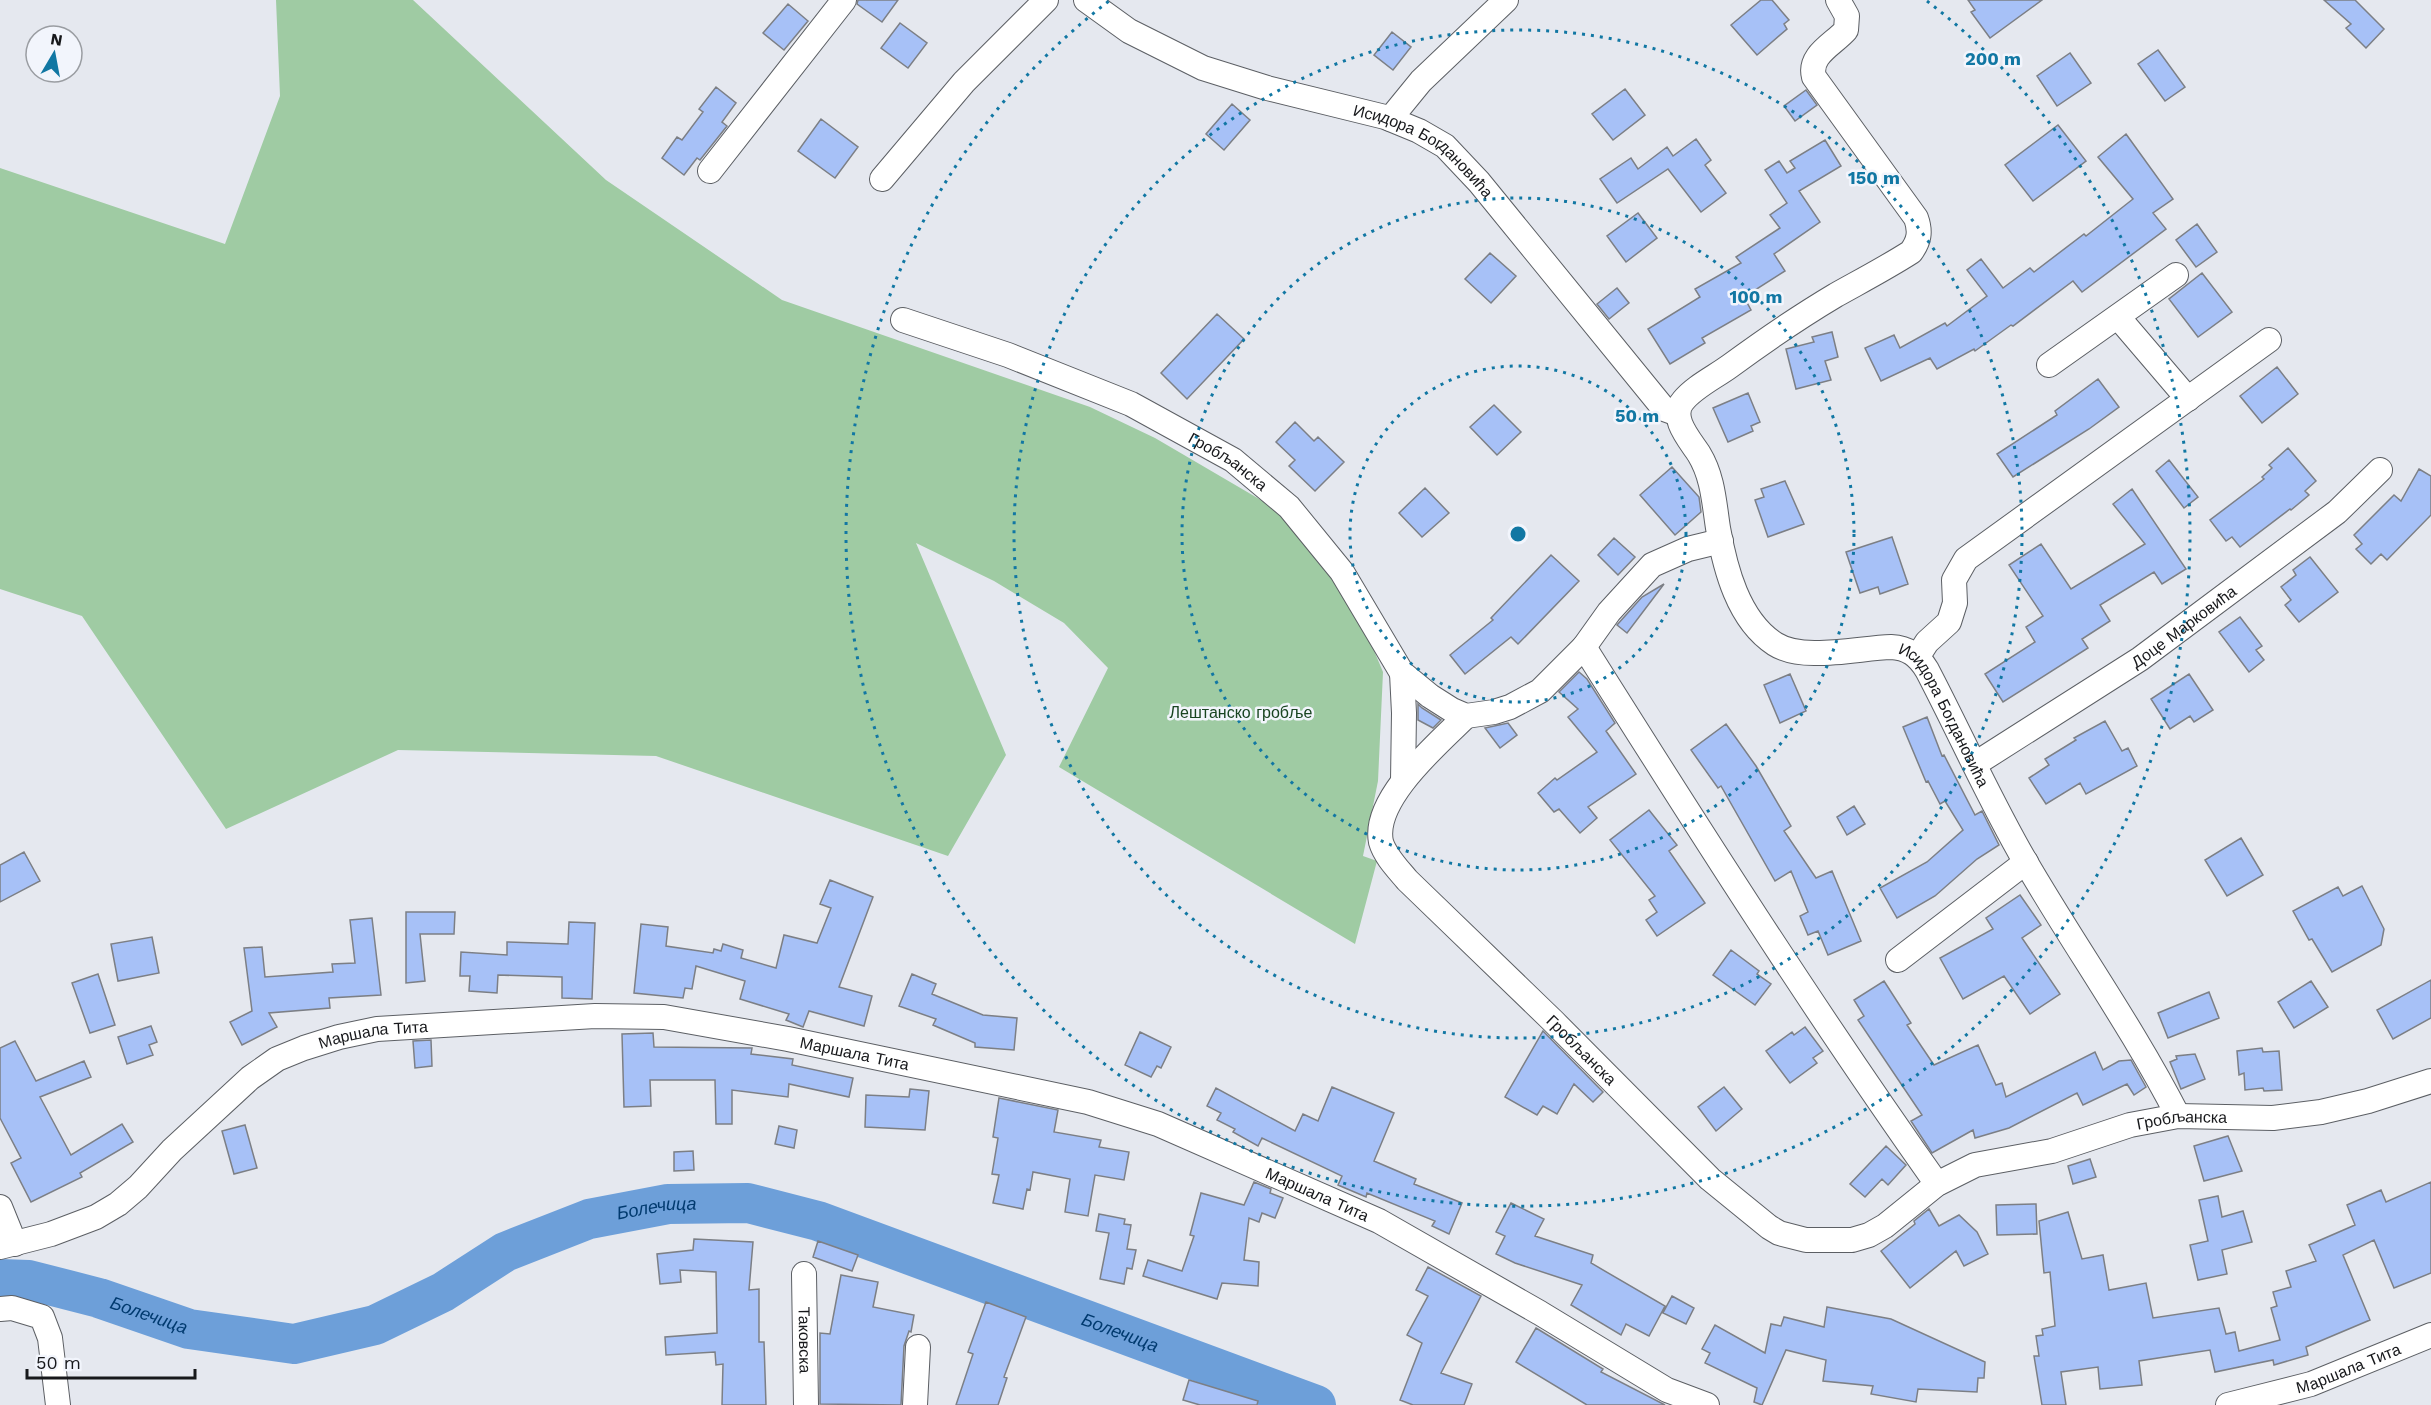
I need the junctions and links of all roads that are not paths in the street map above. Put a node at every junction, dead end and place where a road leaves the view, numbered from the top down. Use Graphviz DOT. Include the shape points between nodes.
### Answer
graph roads {
  1 [pos="844,0"];
  2 [pos="1046,0"];
  3 [pos="1086,0"];
  4 [pos="1506,0"];
  5 [pos="1838,0"];
  6 [pos="1390,119"];
  7 [pos="710,171"];
  8 [pos="882,179"];
  9 [pos="2176,275"];
  10 [pos="2118,317"];
  11 [pos="903,320"];
  12 [pos="2270,340"];
  13 [pos="2049,365"];
  14 [pos="2188,399"];
  15 [pos="1678,414"];
  16 [pos="2380,470"];
  17 [pos="1721,541"];
  18 [pos="1584,647"];
  19 [pos="1918,656"];
  20 [pos="1401,674"];
  21 [pos="1466,716"];
  22 [pos="1975,764"];
  23 [pos="1403,781"];
  24 [pos="2026,862"];
  25 [pos="1898,960"];
  26 [pos="2431,1081"];
  27 [pos="2178,1116"];
  28 [pos="1937,1184"];
  29 [pos="0,1207"];
  30 [pos="8,1246"];
  31 [pos="804,1274"];
  32 [pos="0,1309"];
  33 [pos="2431,1335"];
  34 [pos="918,1347"];
  35 [pos="1664,1397"];
  36 [pos="58,1405"];
  37 [pos="806,1405"];
  38 [pos="915,1405"];
  39 [pos="1707,1405"];
  40 [pos="2228,1405"];
  1 -- 7 [label="street"];
  2 -- 8 [label="street" via="964,82"];
  3 -- 6 [label="street, Исидора Богдановића" via="1129,32 1203,68"];
  4 -- 6 [label="street" via="1421,81"];
  5 -- 15 [label="street" via="1847,15 1846,30 1818,56 1813,66 1814,77 1916,218 1917,243 1904,256 1769,338 1689,396"];
  6 -- 15 [label="street, Исидора Богдановића" via="1445,146 1479,182 1664,410"];
  9 -- 10 [label="street"];
  10 -- 13 [label="street"];
  10 -- 14 [label="street"];
  11 -- 20 [label="street, Гробљанска" via="1008,354 1131,404 1233,460 1289,507 1342,572"];
  12 -- 14 [label="street"];
  14 -- 19 [label="street" via="1966,559 1954,580 1955,603 1949,622"];
  15 -- 17 [label="street, Исидора Богдановића" via="1711,480"];
  16 -- 22 [label="street, Доце Марковића" via="2337,512 2140,659"];
  17 -- 18 [label="street" via="1688,549 1652,565 1609,612"];
  17 -- 19 [label="street, Исидора Богдановића" via="1733,584 1747,614 1776,645 1806,653 1901,647"];
  18 -- 21 [label="street" via="1540,691 1510,707"];
  18 -- 28 [label="street" via="1725,871"];
  19 -- 22 [label="street, Исидора Богдановића"];
  20 -- 21 [label="street, Гробљанска" via="1437,701"];
  20 -- 23 [label="street"];
  21 -- 23 [label="street, Гробљанска"];
  22 -- 24 [label="street, Исидора Богдановића"];
  23 -- 28 [label="street, Гробљанска" via="1383,819 1381,842 1390,860 1710,1179 1769,1227 1806,1240 1852,1240 1885,1226"];
  24 -- 25 [label="street"];
  24 -- 27 [label="street, Исидора Богдановића" via="2158,1076"];
  26 -- 27 [label="street, Гробљанска" via="2321,1112 2273,1118"];
  27 -- 28 [label="street, Гробљанска" via="2130,1125 2052,1151 1975,1165"];
  29 -- 30 [label="street"];
  30 -- 35 [label="street, Маршала Тита" via="96,1217 118,1204 250,1078 277,1059 304,1048 377,1029 595,1016 663,1017 1088,1102 1158,1124 1379,1221 1540,1313"];
  31 -- 37 [label="street, Таковска"];
  32 -- 36 [label="street" via="12,1308 42,1317 50,1338"];
  33 -- 40 [label="street, Маршала Тита" via="2311,1384"];
  34 -- 38 [label="street"];
  35 -- 39 [label="street, Маршала Тита"];
}
